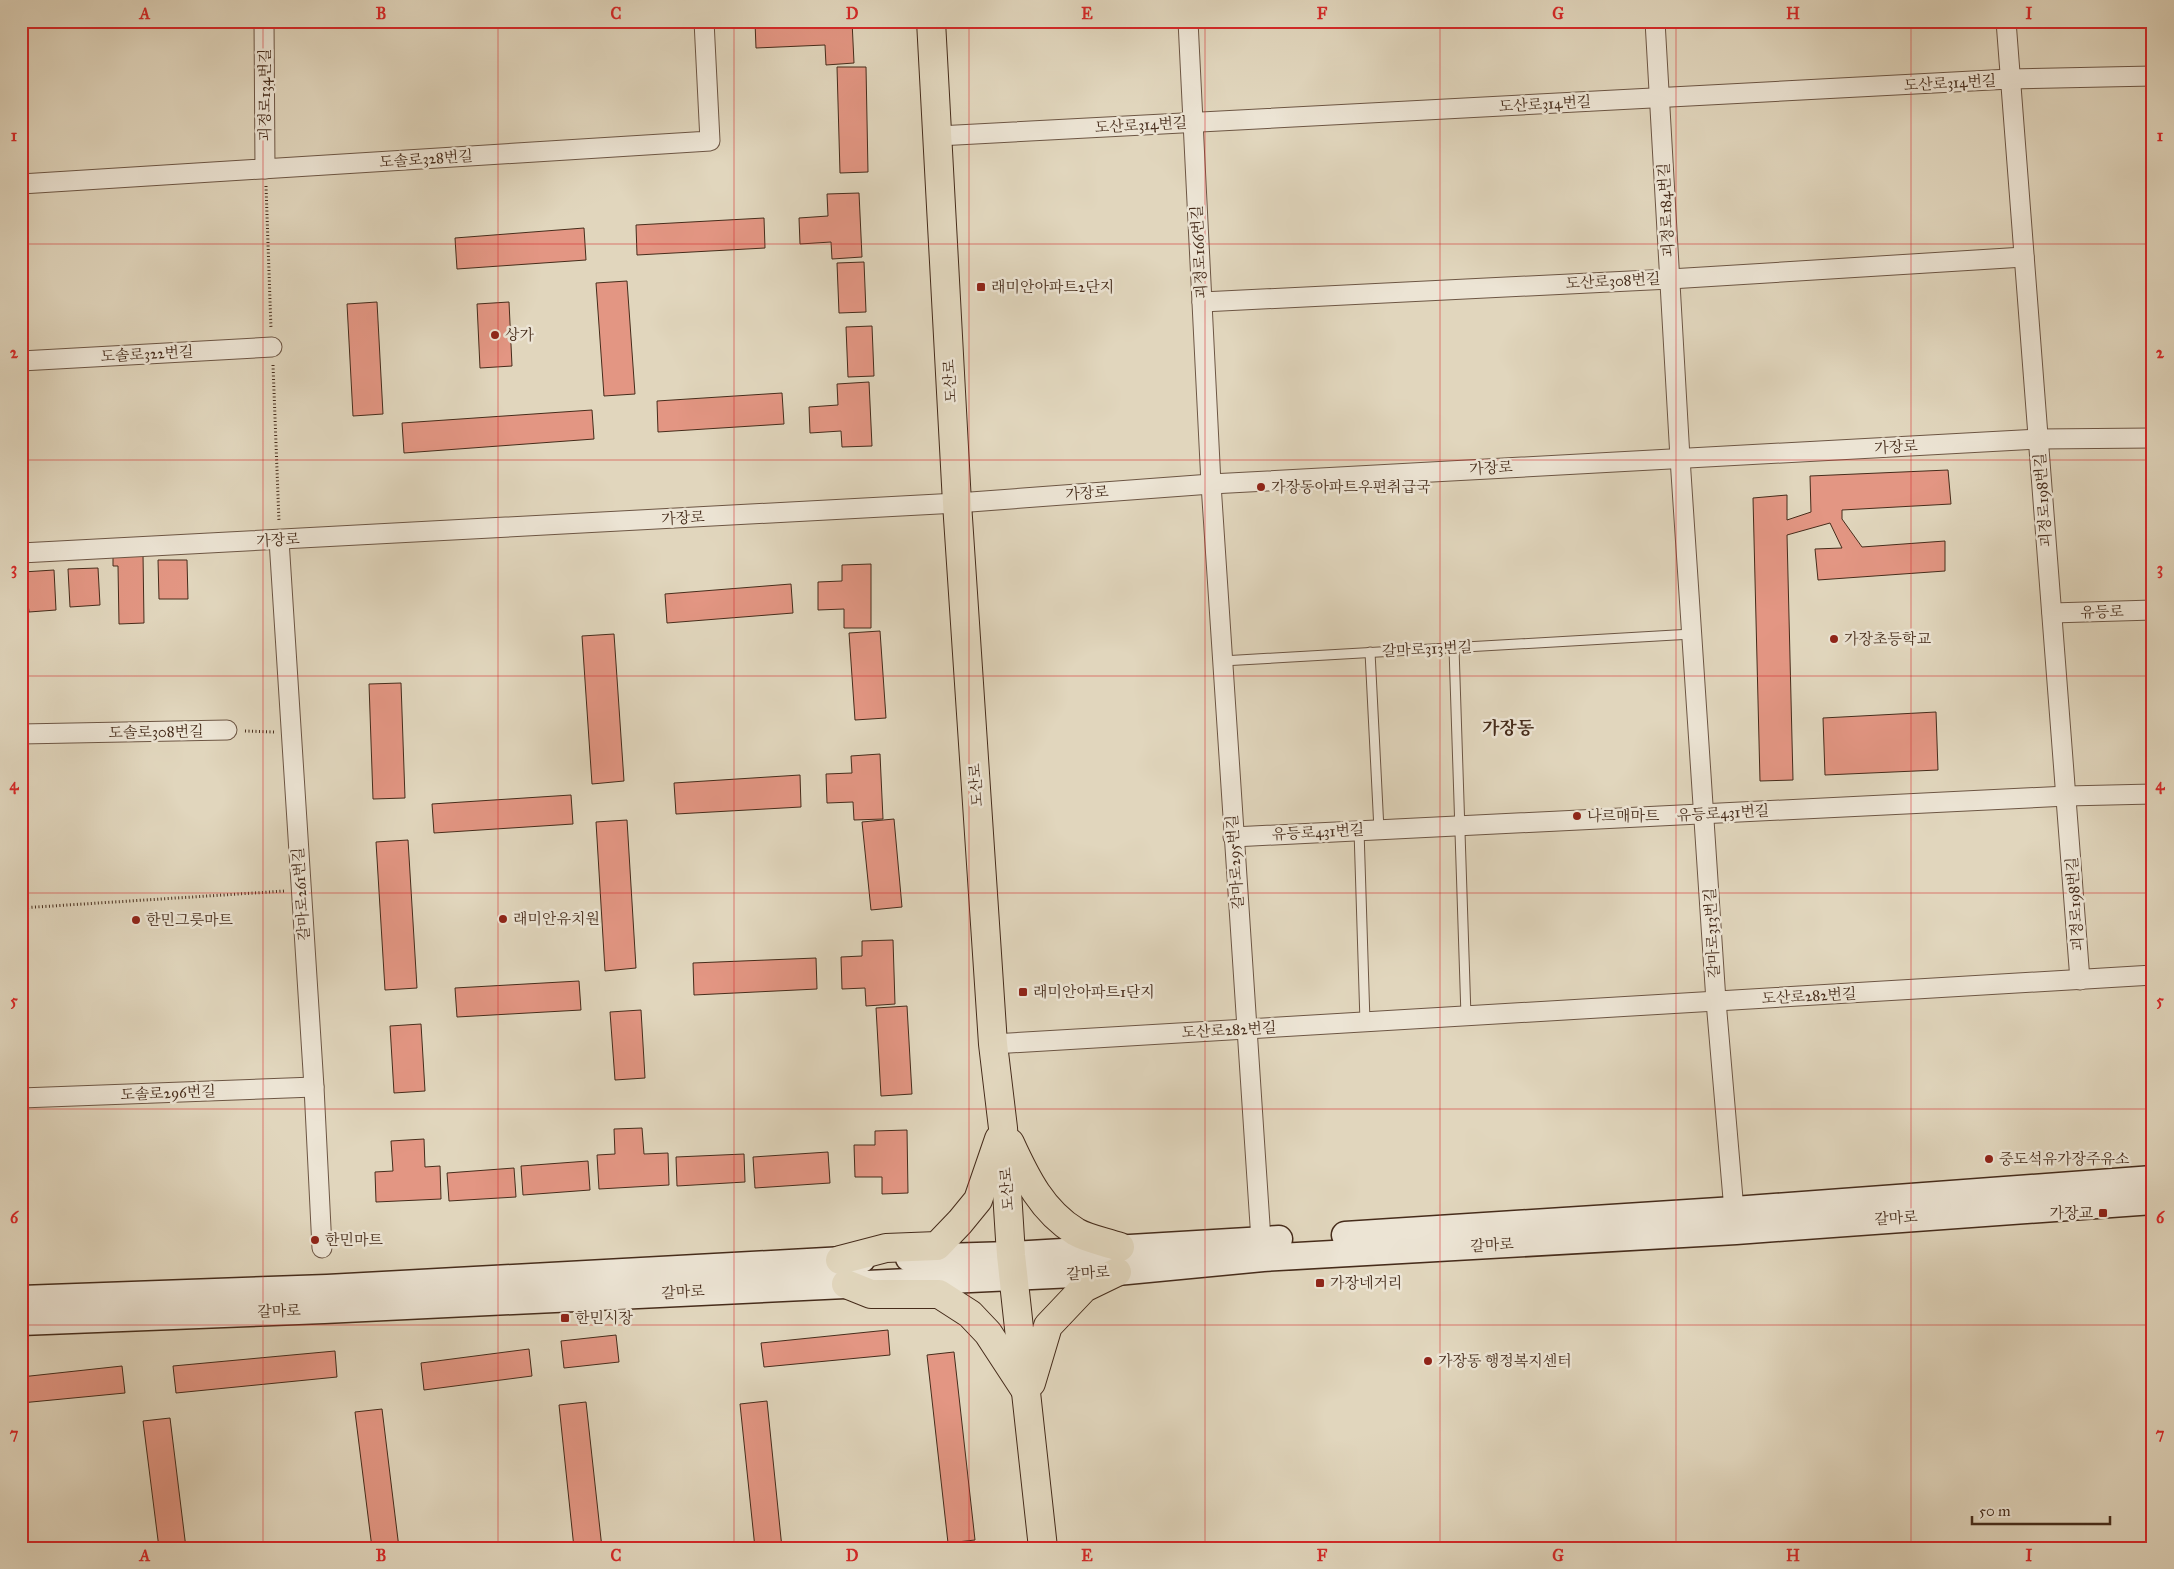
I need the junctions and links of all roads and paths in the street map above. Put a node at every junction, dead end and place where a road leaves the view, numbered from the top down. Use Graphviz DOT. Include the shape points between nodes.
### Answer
graph roads {
  1 [pos="264,21"];
  2 [pos="704,21"];
  3 [pos="931,21"];
  4 [pos="1188,21"];
  5 [pos="1655,21"];
  6 [pos="2006,21"];
  7 [pos="2153,76"];
  8 [pos="2010,80"];
  9 [pos="1660,98"];
  10 [pos="1193,122"];
  11 [pos="938,136"];
  12 [pos="266,169"];
  13 [pos="21,184"];
  14 [pos="2024,257"];
  15 [pos="1670,278"];
  16 [pos="1202,302"];
  17 [pos="272,347"];
  18 [pos="21,360"];
  19 [pos="2153,438"];
  20 [pos="2039,439"];
  21 [pos="1680,458"];
  22 [pos="1210,484"];
  23 [pos="957,503"];
  24 [pos="279,540"];
  25 [pos="21,553"];
  26 [pos="2153,610"];
  27 [pos="2052,613"];
  28 [pos="1692,634"];
  29 [pos="1454,648"];
  30 [pos="1370,652"];
  31 [pos="1222,661"];
  32 [pos="227,730"];
  33 [pos="290,733"];
  34 [pos="21,734"];
  35 [pos="2153,794"];
  36 [pos="2066,796"];
  37 [pos="1704,813"];
  38 [pos="1460,826"];
  39 [pos="1359,830"];
  40 [pos="1379,830"];
  41 [pos="1233,837"];
  42 [pos="301,890"];
  43 [pos="21,908"];
  44 [pos="2153,975"];
  45 [pos="2080,980"];
  46 [pos="1716,1001"];
  47 [pos="1466,1016"];
  48 [pos="1365,1022"];
  49 [pos="1245,1029"];
  50 [pos="993,1044"];
  51 [pos="314,1088"];
  52 [pos="21,1098"];
  53 [pos="1003,1128"];
  54 [pos="2153,1180"];
  55 [pos="2153,1201"];
  56 [pos="1735,1220"];
  57 [pos="1261,1240"];
  58 [pos="322,1248"];
  59 [pos="1119,1259"];
  60 [pos="1012,1266"];
  61 [pos="843,1272"];
  62 [pos="21,1298"];
  63 [pos="21,1322"];
  64 [pos="1027,1394"];
  65 [pos="1043,1548"];
  1 -- 12 [label="street, 괴정로134번길"];
  2 -- 12 [label="street, 도솔로328번길" via="710,141"];
  3 -- 11 [label="main road, 도산로"];
  4 -- 10 [label="street, 괴정로166번길"];
  5 -- 9 [label="street, 괴정로184번길"];
  6 -- 8 [label="street, 괴정로198번길"];
  7 -- 8 [label="street, 도산로314번길"];
  8 -- 9 [label="street, 도산로314번길"];
  8 -- 14 [label="street, 괴정로198번길"];
  9 -- 10 [label="street, 도산로314번길"];
  9 -- 15 [label="street, 괴정로184번길"];
  10 -- 11 [label="street, 도산로314번길"];
  10 -- 16 [label="street, 괴정로166번길"];
  11 -- 23 [label="main road, 도산로"];
  12 -- 13 [label="street, 도솔로328번길"];
  14 -- 15 [label="street, 도산로308번길"];
  14 -- 20 [label="street, 괴정로198번길"];
  15 -- 16 [label="street, 도산로308번길"];
  15 -- 21 [label="street, 괴정로184번길"];
  16 -- 22 [label="street, 괴정로166번길"];
  17 -- 18 [label="street, 도솔로322번길"];
  19 -- 20 [label="street, 가장로"];
  20 -- 21 [label="street, 가장로"];
  20 -- 27 [label="street, 괴정로198번길"];
  21 -- 22 [label="street, 가장로"];
  21 -- 28 [label="street, 갈마로313번길"];
  22 -- 23 [label="street, 가장로"];
  22 -- 31 [label="street, 갈마로295번길"];
  23 -- 24 [label="street, 가장로"];
  23 -- 50 [label="main road, 도산로"];
  24 -- 25 [label="street, 가장로"];
  24 -- 33 [label="street, 갈마로261번길"];
  26 -- 27 [label="street, 유등로"];
  27 -- 36 [label="street, 괴정로198번길"];
  28 -- 29 [label="lane, 갈마로313번길"];
  28 -- 37 [label="street, 갈마로313번길"];
  29 -- 30 [label="lane, 갈마로313번길"];
  29 -- 38 [label="lane"];
  30 -- 31 [label="lane, 갈마로313번길"];
  30 -- 40 [label="lane"];
  31 -- 41 [label="street, 갈마로295번길"];
  32 -- 33 [label="path"];
  32 -- 34 [label="street, 도솔로308번길"];
  33 -- 42 [label="street, 갈마로261번길"];
  35 -- 36 [label="street, 유등로431번길"];
  36 -- 37 [label="street, 유등로431번길"];
  36 -- 45 [label="street, 괴정로198번길"];
  37 -- 38 [label="street, 유등로431번길"];
  37 -- 46 [label="street, 갈마로313번길"];
  38 -- 40 [label="street, 유등로431번길"];
  38 -- 47 [label="lane"];
  39 -- 40 [label="street, 유등로431번길"];
  39 -- 41 [label="street, 유등로431번길"];
  39 -- 48 [label="lane"];
  41 -- 49 [label="street, 갈마로295번길"];
  42 -- 43 [label="path"];
  42 -- 51 [label="street, 갈마로261번길"];
  44 -- 45 [label="street, 도산로282번길"];
  45 -- 46 [label="street, 도산로282번길"];
  46 -- 47 [label="street, 도산로282번길"];
  46 -- 56 [label="street, 갈마로313번길"];
  47 -- 48 [label="street, 도산로282번길"];
  48 -- 49 [label="street, 도산로282번길"];
  49 -- 50 [label="street, 도산로282번길"];
  49 -- 57 [label="street, 갈마로295번길"];
  50 -- 53 [label="main road, 도산로"];
  51 -- 52 [label="street, 도솔로296번길"];
  51 -- 58 [label="street, 갈마로261번길"];
  53 -- 59 [label="main road" via="1025,1176 1047,1209"];
  53 -- 60 [label="main road, 도산로"];
  53 -- 61 [label="main road" via="978,1200 937,1246 886,1248"];
  54 -- 56 [label="main road, 갈마로"];
  55 -- 56 [label="main road, 갈마로"];
  56 -- 57 [label="main road, 갈마로"];
  56 -- 59 [label="main road, 갈마로" via="1263,1258"];
  57 -- 59 [label="main road, 갈마로"];
  59 -- 60 [label="main road, 갈마로"];
  59 -- 64 [label="main road" via="1084,1288 1048,1326"];
  60 -- 61 [label="main road, 갈마로"];
  60 -- 64 [label="main road, 도산로"];
  61 -- 62 [label="main road, 갈마로"];
  61 -- 63 [label="main road, 갈마로" via="324,1310"];
  61 -- 64 [label="main road" via="871,1294 939,1294 970,1314 988,1333"];
  64 -- 65 [label="main road, 도산로"];
}
